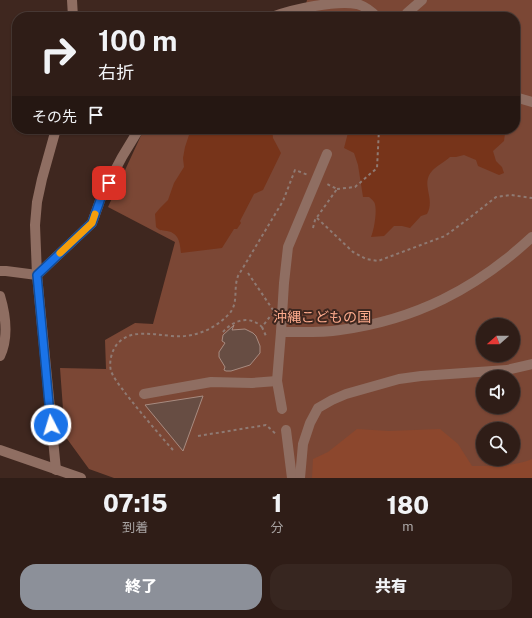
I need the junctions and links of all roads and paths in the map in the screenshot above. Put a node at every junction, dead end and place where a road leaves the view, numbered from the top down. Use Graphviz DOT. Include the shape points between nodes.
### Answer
graph roads {
  1 [pos="72,0"];
  2 [pos="422,0"];
  3 [pos="73,12"];
  4 [pos="290,12"];
  5 [pos="372,12"];
  6 [pos="408,12"];
  7 [pos="520,98"];
  8 [pos="532,102"];
  9 [pos="55,134"];
  10 [pos="136,134"];
  11 [pos="379,134"];
  12 [pos="327,154"];
  13 [pos="317,178"];
  14 [pos="337,189"];
  15 [pos="532,198"];
  16 [pos="317,218"];
  17 [pos="313,228"];
  18 [pos="532,237"];
  19 [pos="0,271"];
  20 [pos="248,273"];
  21 [pos="37,275"];
  22 [pos="0,296"];
  23 [pos="270,307"];
  24 [pos="282,310"];
  25 [pos="262,327"];
  26 [pos="223,332"];
  27 [pos="282,332"];
  28 [pos="266,336"];
  29 [pos="0,356"];
  30 [pos="532,364"];
  31 [pos="277,381"];
  32 [pos="144,394"];
  33 [pos="282,409"];
  34 [pos="286,434"];
  35 [pos="198,436"];
  36 [pos="0,450"];
  37 [pos="173,450"];
  38 [pos="56,470"];
  39 [pos="81,478"];
  40 [pos="292,478"];
  41 [pos="300,478"];
  1 -- 3 [label="street"];
  2 -- 6 [label="street"];
  4 -- 5 [label="street" via="320,4 346,2 358,4"];
  7 -- 8 [label="street"];
  9 -- 21 [label="street" via="37,202"];
  10 -- 21 [label="street" via="102,195 92,223"];
  11 -- 14 [label="path" via="378,168 355,188"];
  12 -- 13 [label="street"];
  13 -- 14 [label="path"];
  13 -- 24 [label="street" via="288,247"];
  13 -- 37 [label="path" via="296,170 283,201 238,276 234,306 228,315 200,334 136,334 116,345 110,366 114,377"];
  14 -- 16 [label="path"];
  15 -- 16 [label="path" via="511,194 496,197 445,236 378,261 366,259 353,252"];
  16 -- 17 [label="path"];
  18 -- 27 [label="street" via="496,269 425,309 398,318 339,331"];
  19 -- 21 [label="street"];
  20 -- 23 [label="path"];
  21 -- 38 [label="street"];
  22 -- 29 [label="street" via="5,312 6,336"];
  24 -- 25 [label="path" via="274,310"];
  24 -- 27 [label="street"];
  25 -- 26 [label="path" via="252,320 237,321"];
  25 -- 28 [label="path"];
  27 -- 31 [label="street"];
  30 -- 41 [label="street" via="507,370 399,379 332,400 318,408 310,423 303,444"];
  31 -- 32 [label="street" via="210,382"];
  31 -- 33 [label="street"];
  34 -- 35 [label="path" via="280,438 266,425"];
  34 -- 40 [label="street"];
  36 -- 38 [label="street"];
  38 -- 39 [label="street"];
}
